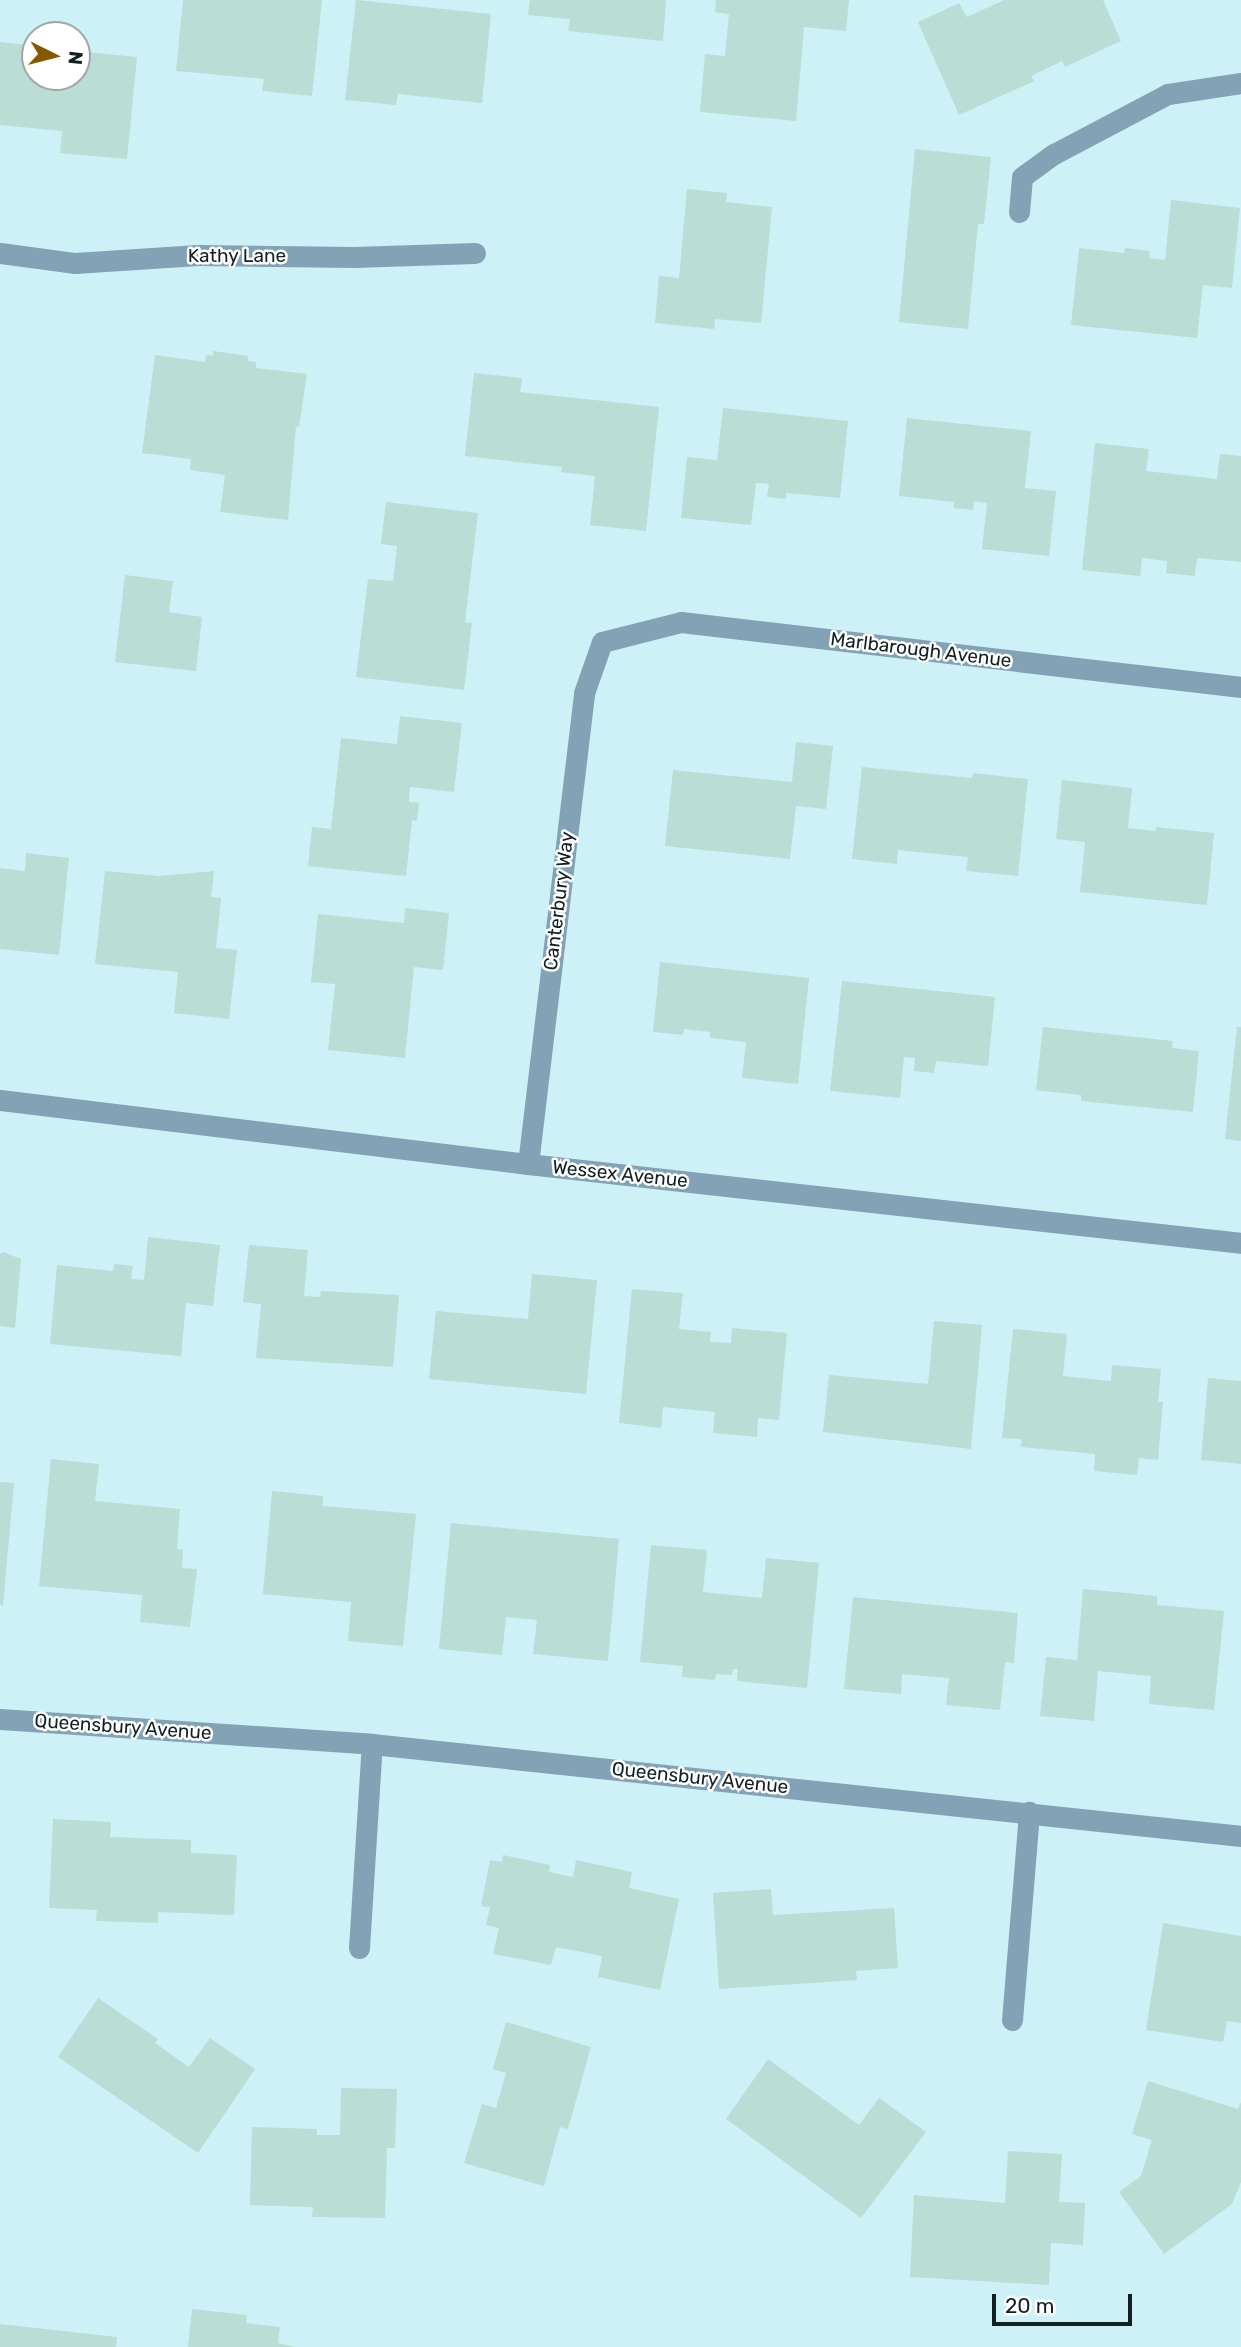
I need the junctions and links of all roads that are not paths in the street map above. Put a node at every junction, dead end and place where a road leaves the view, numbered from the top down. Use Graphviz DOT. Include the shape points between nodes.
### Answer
graph roads {
  1 [pos="1241,83"];
  2 [pos="1018,212"];
  3 [pos="0,253"];
  4 [pos="475,253"];
  5 [pos="603,642"];
  6 [pos="1241,687"];
  7 [pos="0,1100"];
  8 [pos="528,1164"];
  9 [pos="1241,1243"];
  10 [pos="0,1718"];
  11 [pos="372,1744"];
  12 [pos="1029,1812"];
  13 [pos="1241,1836"];
  14 [pos="359,1948"];
  15 [pos="1012,2020"];
  1 -- 2 [label="street" via="1168,94 1054,154 1022,177"];
  3 -- 4 [label="street, Kathy Lane" via="75,263 198,255"];
  5 -- 6 [label="street, Marlbarough Avenue" via="681,622"];
  5 -- 8 [label="street, Canterbury Way" via="584,693"];
  7 -- 8 [label="street, Wessex Avenue"];
  8 -- 9 [label="street, Wessex Avenue"];
  10 -- 11 [label="street, Queensbury Avenue"];
  11 -- 12 [label="street, Queensbury Avenue"];
  11 -- 14 [label="street"];
  12 -- 13 [label="street, Queensbury Avenue"];
  12 -- 15 [label="street"];
}
